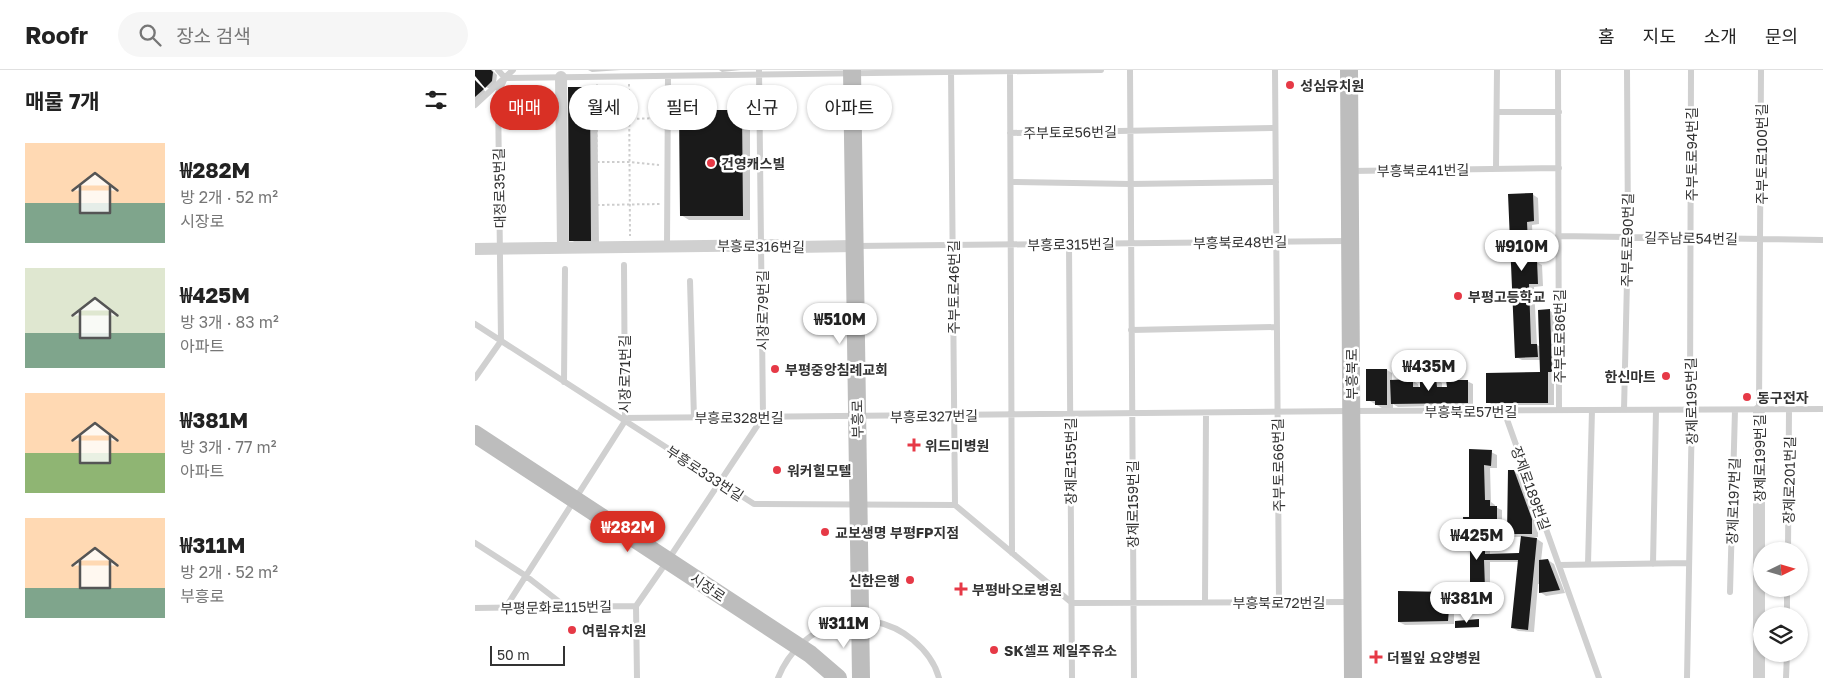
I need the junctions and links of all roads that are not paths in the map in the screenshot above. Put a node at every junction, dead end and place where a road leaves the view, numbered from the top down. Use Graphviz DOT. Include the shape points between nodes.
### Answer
graph roads {
  1 [pos="498,70"];
  2 [pos="513,70"];
  3 [pos="1101,70"];
  4 [pos="1130,70"];
  5 [pos="1275,70"];
  6 [pos="1349,70"];
  7 [pos="1497,70"];
  8 [pos="1558,70"];
  9 [pos="1627,70"];
  10 [pos="1691,70"];
  11 [pos="1761,70"];
  12 [pos="951,71"];
  13 [pos="1009,71"];
  14 [pos="759,72"];
  15 [pos="852,72"];
  16 [pos="625,74"];
  17 [pos="668,76"];
  18 [pos="561,77"];
  19 [pos="505,78"];
  20 [pos="475,105"];
  21 [pos="1497,112"];
  22 [pos="1559,112"];
  23 [pos="1275,128"];
  24 [pos="1130,131"];
  25 [pos="1010,133"];
  26 [pos="1497,168"];
  27 [pos="1559,168"];
  28 [pos="1350,171"];
  29 [pos="1011,182"];
  30 [pos="1276,182"];
  31 [pos="1131,184"];
  32 [pos="1558,236"];
  33 [pos="1628,237"];
  34 [pos="1691,238"];
  35 [pos="1760,239"];
  36 [pos="1823,240"];
  37 [pos="1350,241"];
  38 [pos="1276,242"];
  39 [pos="1069,244"];
  40 [pos="1131,244"];
  41 [pos="761,245"];
  42 [pos="953,245"];
  43 [pos="1011,245"];
  44 [pos="667,246"];
  45 [pos="855,246"];
  46 [pos="563,248"];
  47 [pos="475,250"];
  48 [pos="500,250"];
  49 [pos="623,265"];
  50 [pos="565,269"];
  51 [pos="690,281"];
  52 [pos="475,324"];
  53 [pos="1277,327"];
  54 [pos="1131,330"];
  55 [pos="501,341"];
  56 [pos="475,378"];
  57 [pos="564,382"];
  58 [pos="1559,410"];
  59 [pos="1592,410"];
  60 [pos="1624,410"];
  61 [pos="1656,410"];
  62 [pos="1692,410"];
  63 [pos="1735,410"];
  64 [pos="1759,410"];
  65 [pos="1789,410"];
  66 [pos="1823,410"];
  67 [pos="1351,411"];
  68 [pos="1504,411"];
  69 [pos="1278,412"];
  70 [pos="1205,413"];
  71 [pos="1070,414"];
  72 [pos="1132,414"];
  73 [pos="1011,415"];
  74 [pos="954,416"];
  75 [pos="763,417"];
  76 [pos="857,417"];
  77 [pos="694,418"];
  78 [pos="623,419"];
  79 [pos="475,434"];
  80 [pos="719,482"];
  81 [pos="575,499"];
  82 [pos="858,504"];
  83 [pos="955,505"];
  84 [pos="1788,542"];
  85 [pos="475,543"];
  86 [pos="1012,554"];
  87 [pos="668,560"];
  88 [pos="1689,563"];
  89 [pos="1588,564"];
  90 [pos="1653,564"];
  91 [pos="1559,565"];
  92 [pos="526,576"];
  93 [pos="1730,592"];
  94 [pos="1205,602"];
  95 [pos="1279,602"];
  96 [pos="1352,602"];
  97 [pos="1071,603"];
  98 [pos="1133,603"];
  99 [pos="636,606"];
  100 [pos="506,607"];
  101 [pos="566,607"];
  102 [pos="475,608"];
  103 [pos="860,620"];
  104 [pos="798,646"];
  105 [pos="1787,662"];
  106 [pos="637,678"];
  107 [pos="778,678"];
  108 [pos="838,678"];
  109 [pos="861,678"];
  110 [pos="939,678"];
  111 [pos="1072,678"];
  112 [pos="1133,678"];
  113 [pos="1353,678"];
  114 [pos="1599,678"];
  115 [pos="1687,678"];
  116 [pos="1759,678"];
  117 [pos="1787,678"];
  1 -- 19 [label="lane"];
  2 -- 19 [label="lane"];
  3 -- 13 [label="lane"];
  4 -- 24 [label="lane, 주부토로56번길"];
  5 -- 23 [label="lane, 주부토로66번길"];
  6 -- 28 [label="street, 부흥북로"];
  7 -- 21 [label="lane"];
  8 -- 22 [label="lane, 주부토로86번길"];
  9 -- 33 [label="lane, 주부토로90번길"];
  10 -- 34 [label="lane, 주부토로94번길"];
  11 -- 35 [label="lane, 주부토로100번길"];
  12 -- 13 [label="lane"];
  12 -- 15 [label="lane"];
  12 -- 42 [label="lane, 주부토로46번길"];
  13 -- 25 [label="lane, 부흥로315번길"];
  14 -- 15 [label="lane"];
  14 -- 17 [label="lane"];
  14 -- 41 [label="lane, 시장로79번길"];
  15 -- 45 [label="street, 부흥로"];
  16 -- 17 [label="lane"];
  16 -- 18 [label="lane"];
  17 -- 44 [label="lane"];
  18 -- 19 [label="lane"];
  18 -- 46 [label="street"];
  19 -- 20 [label="lane"];
  19 -- 48 [label="lane, 대정로35번길" via="498,93"];
  21 -- 22 [label="lane"];
  21 -- 26 [label="lane"];
  22 -- 27 [label="lane, 주부토로86번길"];
  23 -- 24 [label="lane, 주부토로56번길"];
  23 -- 30 [label="lane, 주부토로66번길"];
  24 -- 25 [label="lane, 주부토로56번길"];
  24 -- 31 [label="lane, 주부토로56번길"];
  25 -- 29 [label="lane, 부흥로315번길"];
  26 -- 27 [label="lane, 부흥북로41번길"];
  26 -- 28 [label="lane, 부흥북로41번길"];
  27 -- 32 [label="lane, 주부토로86번길"];
  28 -- 37 [label="street, 부흥북로"];
  29 -- 31 [label="lane"];
  29 -- 43 [label="lane, 부흥로315번길"];
  30 -- 31 [label="lane"];
  30 -- 38 [label="lane, 주부토로66번길"];
  31 -- 40 [label="lane, 주부토로56번길"];
  32 -- 33 [label="lane, 길주남로54번길"];
  32 -- 58 [label="lane, 주부토로86번길"];
  33 -- 34 [label="lane, 길주남로54번길"];
  33 -- 60 [label="lane, 주부토로90번길"];
  34 -- 35 [label="lane, 길주남로54번길"];
  34 -- 62 [label="lane, 장제로195번길" via="1689,403"];
  35 -- 36 [label="lane, 길주남로54번길"];
  35 -- 64 [label="lane, 장제로199번길"];
  37 -- 38 [label="lane, 부흥북로48번길"];
  37 -- 67 [label="street, 부흥북로"];
  38 -- 40 [label="lane, 부흥북로48번길"];
  38 -- 53 [label="lane, 주부토로66번길"];
  39 -- 40 [label="lane, 부흥로315번길"];
  39 -- 43 [label="lane, 부흥로315번길"];
  39 -- 71 [label="lane, 장제로155번길"];
  40 -- 54 [label="lane, 장제로159번길"];
  41 -- 44 [label="street, 부흥로316번길"];
  41 -- 45 [label="street, 부흥로316번길"];
  41 -- 75 [label="lane, 시장로79번길"];
  42 -- 43 [label="lane, 부흥로315번길"];
  42 -- 45 [label="lane, 부흥로315번길"];
  42 -- 74 [label="lane, 주부토로46번길"];
  43 -- 73 [label="lane, 부흥로315번길"];
  44 -- 46 [label="street, 부흥로316번길"];
  45 -- 76 [label="street, 부흥로"];
  46 -- 48 [label="street, 부흥로316번길"];
  47 -- 48 [label="street, 부흥로316번길"];
  48 -- 55 [label="lane, 대정로35번길"];
  49 -- 78 [label="lane, 시장로71번길"];
  50 -- 57 [label="lane"];
  51 -- 77 [label="lane"];
  52 -- 55 [label="lane, 부흥로333번길"];
  53 -- 54 [label="lane"];
  53 -- 69 [label="lane, 주부토로66번길"];
  54 -- 72 [label="lane, 장제로159번길"];
  55 -- 56 [label="lane"];
  55 -- 57 [label="lane, 부흥로333번길"];
  57 -- 78 [label="lane, 부흥로333번길"];
  58 -- 59 [label="lane, 부흥북로57번길"];
  58 -- 68 [label="lane, 부흥북로57번길"];
  59 -- 60 [label="lane, 부흥북로57번길"];
  59 -- 89 [label="lane"];
  60 -- 61 [label="lane, 부흥북로57번길"];
  61 -- 62 [label="lane, 부흥북로57번길"];
  61 -- 90 [label="lane"];
  62 -- 63 [label="lane, 부흥북로57번길"];
  62 -- 88 [label="lane, 장제로195번길"];
  63 -- 64 [label="lane, 부흥북로57번길"];
  63 -- 93 [label="lane, 장제로197번길"];
  64 -- 65 [label="lane, 부흥북로57번길"];
  64 -- 116 [label="street, 장제로199번길"];
  65 -- 66 [label="lane, 부흥북로57번길"];
  65 -- 84 [label="lane, 장제로201번길"];
  67 -- 68 [label="lane, 부흥북로57번길"];
  67 -- 69 [label="lane, 부흥북로57번길"];
  67 -- 96 [label="street, 부흥북로"];
  68 -- 91 [label="lane, 장제로189번길"];
  69 -- 70 [label="lane, 부흥북로57번길"];
  69 -- 95 [label="lane, 주부토로66번길"];
  70 -- 72 [label="lane, 부흥로327번길"];
  70 -- 94 [label="lane"];
  71 -- 72 [label="lane, 부흥로327번길"];
  71 -- 73 [label="lane, 부흥로327번길"];
  71 -- 97 [label="lane, 장제로155번길"];
  72 -- 98 [label="lane, 장제로159번길"];
  73 -- 74 [label="lane, 부흥로327번길"];
  73 -- 86 [label="lane"];
  74 -- 76 [label="lane, 부흥로327번길"];
  74 -- 83 [label="lane, 주부토로46번길"];
  75 -- 76 [label="lane, 부흥로328번길"];
  75 -- 77 [label="lane, 부흥로328번길"];
  75 -- 80 [label="lane"];
  76 -- 82 [label="street, 부흥로"];
  77 -- 78 [label="lane, 부흥로328번길"];
  78 -- 80 [label="lane, 부흥로333번길"];
  78 -- 81 [label="lane, 시장로71번길"];
  79 -- 81 [label="street, 시장로"];
  80 -- 82 [label="lane, 부흥로333번길" via="754,504"];
  80 -- 87 [label="lane"];
  81 -- 87 [label="street, 시장로"];
  81 -- 92 [label="lane, 시장로71번길"];
  82 -- 83 [label="lane, 부흥로333번길"];
  82 -- 103 [label="street, 부흥로"];
  83 -- 86 [label="lane"];
  85 -- 92 [label="lane"];
  86 -- 97 [label="lane"];
  87 -- 99 [label="lane"];
  87 -- 104 [label="street, 시장로"];
  88 -- 90 [label="lane"];
  88 -- 115 [label="lane, 장제로195번길"];
  89 -- 90 [label="lane"];
  89 -- 91 [label="lane"];
  91 -- 114 [label="lane, 장제로189번길"];
  92 -- 100 [label="lane, 시장로71번길"];
  92 -- 101 [label="lane"];
  94 -- 95 [label="lane, 부흥북로72번길"];
  94 -- 98 [label="lane, 부흥북로72번길"];
  95 -- 96 [label="lane, 부흥북로72번길"];
  96 -- 113 [label="street, 부흥북로"];
  97 -- 98 [label="lane"];
  97 -- 111 [label="lane, 장제로155번길"];
  98 -- 112 [label="lane, 장제로159번길"];
  99 -- 101 [label="lane, 부평문화로115번길"];
  99 -- 106 [label="lane"];
  100 -- 101 [label="lane, 부평문화로115번길"];
  100 -- 102 [label="lane, 부평문화로115번길"];
  103 -- 104 [label="lane" via="826,627"];
  103 -- 109 [label="street, 부흥로"];
  103 -- 110 [label="lane" via="892,627 907,635 930,659"];
  104 -- 107 [label="lane"];
  104 -- 108 [label="street, 시장로"];
  105 -- 117 [label="lane"];
}
